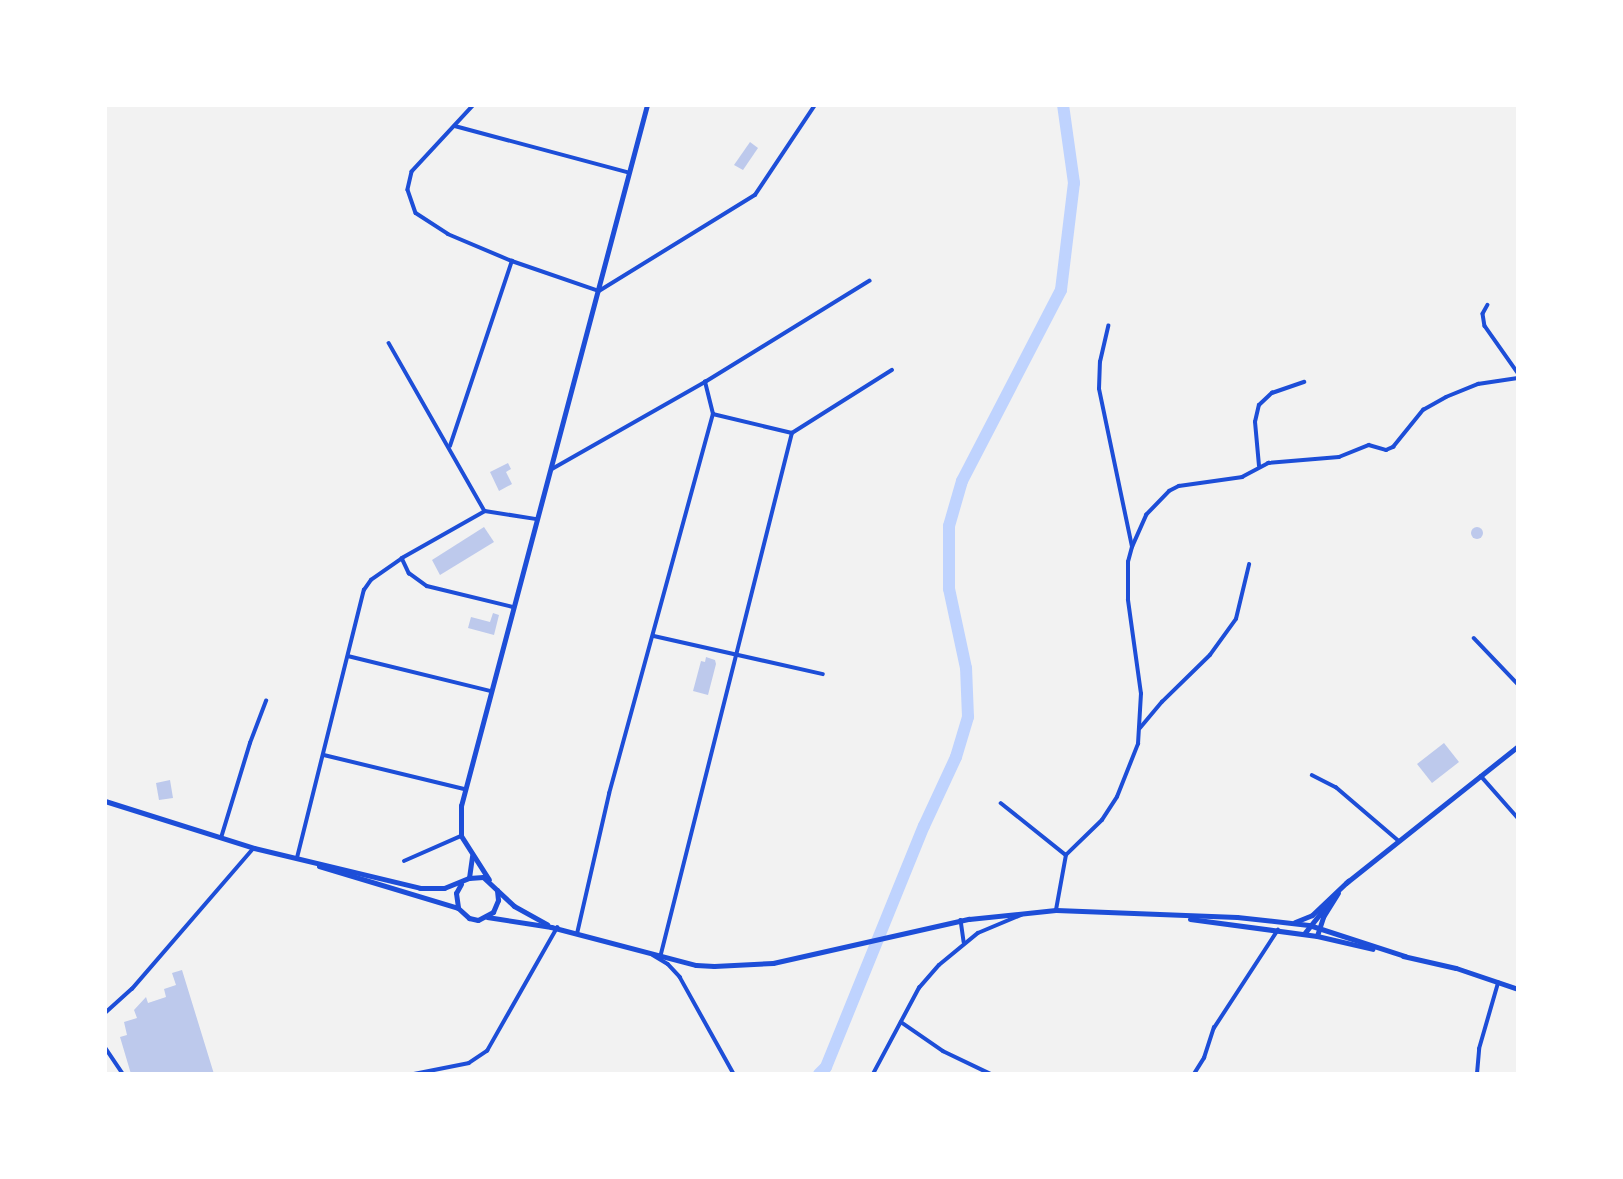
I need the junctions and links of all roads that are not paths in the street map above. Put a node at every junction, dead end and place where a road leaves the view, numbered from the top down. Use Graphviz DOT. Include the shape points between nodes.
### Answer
graph roads {
  1 [pos="474,105"];
  2 [pos="647,105"];
  3 [pos="815,105"];
  4 [pos="455,127"];
  5 [pos="628,172"];
  6 [pos="512,261"];
  7 [pos="869,281"];
  8 [pos="595,293"];
  9 [pos="1488,305"];
  10 [pos="1108,326"];
  11 [pos="389,343"];
  12 [pos="892,370"];
  13 [pos="1518,375"];
  14 [pos="705,382"];
  15 [pos="1304,383"];
  16 [pos="713,414"];
  17 [pos="792,433"];
  18 [pos="450,446"];
  19 [pos="1259,467"];
  20 [pos="551,470"];
  21 [pos="485,511"];
  22 [pos="536,519"];
  23 [pos="1132,547"];
  24 [pos="402,558"];
  25 [pos="1249,565"];
  26 [pos="513,607"];
  27 [pos="654,636"];
  28 [pos="1474,638"];
  29 [pos="736,653"];
  30 [pos="348,656"];
  31 [pos="823,674"];
  32 [pos="1518,684"];
  33 [pos="491,691"];
  34 [pos="266,701"];
  35 [pos="1139,730"];
  36 [pos="1518,746"];
  37 [pos="324,755"];
  38 [pos="1312,775"];
  39 [pos="1481,776"];
  40 [pos="465,789"];
  41 [pos="105,801"];
  42 [pos="1002,803"];
  43 [pos="1518,818"];
  44 [pos="461,836"];
  45 [pos="222,838"];
  46 [pos="1399,841"];
  47 [pos="254,848"];
  48 [pos="472,855"];
  49 [pos="1066,855"];
  50 [pos="297,859"];
  51 [pos="404,861"];
  52 [pos="309,862"];
  53 [pos="466,879"];
  54 [pos="489,880"];
  55 [pos="1348,881"];
  56 [pos="496,887"];
  57 [pos="458,908"];
  58 [pos="1056,910"];
  59 [pos="1029,912"];
  60 [pos="1161,916"];
  61 [pos="486,917"];
  62 [pos="961,920"];
  63 [pos="1284,924"];
  64 [pos="1308,925"];
  65 [pos="554,927"];
  66 [pos="1319,927"];
  67 [pos="1278,930"];
  68 [pos="577,934"];
  69 [pos="1304,934"];
  70 [pos="1317,936"];
  71 [pos="964,943"];
  72 [pos="646,951"];
  73 [pos="661,954"];
  74 [pos="1405,956"];
  75 [pos="1498,983"];
  76 [pos="1518,989"];
  77 [pos="105,1013"];
  78 [pos="901,1022"];
  79 [pos="105,1046"];
  80 [pos="123,1074"];
  81 [pos="414,1074"];
  82 [pos="734,1074"];
  83 [pos="873,1074"];
  84 [pos="991,1074"];
  85 [pos="1194,1074"];
  86 [pos="1477,1074"];
  1 -- 4 [label="street"];
  2 -- 5 [label="street"];
  3 -- 8 [label="street" via="755,195"];
  4 -- 5 [label="street"];
  4 -- 6 [label="street" via="412,172 408,182 411,206 448,234"];
  5 -- 8 [label="street"];
  6 -- 8 [label="street"];
  6 -- 18 [label="street"];
  7 -- 14 [label="street"];
  8 -- 20 [label="street"];
  9 -- 13 [label="street" via="1483,314 1485,326"];
  10 -- 23 [label="street" via="1099,389"];
  11 -- 18 [label="street"];
  12 -- 17 [label="street"];
  13 -- 19 [label="street" via="1478,384 1423,410 1386,450 1368,445 1339,457"];
  14 -- 16 [label="street"];
  14 -- 20 [label="street"];
  15 -- 19 [label="street" via="1272,393 1259,405 1255,422"];
  16 -- 17 [label="street"];
  16 -- 27 [label="street"];
  17 -- 29 [label="street"];
  18 -- 21 [label="street"];
  19 -- 23 [label="street" via="1241,477 1169,491 1146,515"];
  20 -- 22 [label="street"];
  21 -- 22 [label="street"];
  21 -- 24 [label="street"];
  22 -- 26 [label="street"];
  23 -- 35 [label="street" via="1128,600 1141,694"];
  24 -- 26 [label="street" via="409,573 427,586"];
  24 -- 30 [label="street" via="364,590"];
  25 -- 35 [label="street" via="1236,619 1210,655"];
  26 -- 33 [label="street"];
  27 -- 29 [label="street"];
  27 -- 68 [label="street" via="609,794"];
  28 -- 32 [label="street"];
  29 -- 31 [label="street"];
  29 -- 73 [label="street"];
  30 -- 33 [label="street"];
  30 -- 37 [label="street"];
  33 -- 40 [label="street"];
  34 -- 45 [label="street"];
  35 -- 49 [label="street" via="1132,764 1117,797"];
  36 -- 39 [label="street"];
  37 -- 40 [label="street"];
  37 -- 50 [label="street"];
  38 -- 46 [label="street" via="1336,787"];
  39 -- 43 [label="street"];
  39 -- 46 [label="street"];
  40 -- 44 [label="street"];
  41 -- 45 [label="main road"];
  42 -- 49 [label="street"];
  44 -- 48 [label="street"];
  44 -- 51 [label="street"];
  45 -- 47 [label="main road"];
  46 -- 55 [label="street"];
  47 -- 50 [label="main road"];
  47 -- 77 [label="street" via="132,989"];
  48 -- 53 [label="street"];
  48 -- 54 [label="street"];
  49 -- 58 [label="street"];
  50 -- 52 [label="main road"];
  52 -- 53 [label="main road" via="420,888 444,888"];
  52 -- 57 [label="main road"];
  53 -- 54 [label="main road"];
  53 -- 57 [label="main road" via="456,893"];
  54 -- 56 [label="main road"];
  55 -- 63 [label="main road" via="1312,915"];
  55 -- 64 [label="street"];
  55 -- 66 [label="street"];
  56 -- 61 [label="main road" via="498,905"];
  56 -- 65 [label="main road" via="514,906"];
  57 -- 61 [label="main road" via="469,918"];
  58 -- 59 [label="main road"];
  58 -- 60 [label="main road"];
  59 -- 62 [label="main road"];
  59 -- 71 [label="street"];
  60 -- 63 [label="main road" via="1237,917"];
  60 -- 67 [label="main road"];
  61 -- 65 [label="main road"];
  62 -- 71 [label="street"];
  62 -- 73 [label="main road" via="774,963 696,965"];
  63 -- 64 [label="main road"];
  64 -- 66 [label="main road"];
  64 -- 69 [label="street"];
  65 -- 68 [label="main road"];
  65 -- 81 [label="street" via="487,1051 469,1063"];
  66 -- 70 [label="street"];
  66 -- 74 [label="main road"];
  67 -- 69 [label="main road"];
  67 -- 85 [label="street" via="1214,1028"];
  68 -- 72 [label="main road"];
  69 -- 70 [label="main road"];
  70 -- 74 [label="main road"];
  71 -- 78 [label="street" via="919,989"];
  72 -- 73 [label="main road"];
  72 -- 82 [label="street" via="680,977"];
  74 -- 75 [label="main road"];
  75 -- 76 [label="main road"];
  75 -- 86 [label="street" via="1479,1049"];
  78 -- 83 [label="street"];
  78 -- 84 [label="street" via="943,1051"];
  79 -- 80 [label="street"];
}
